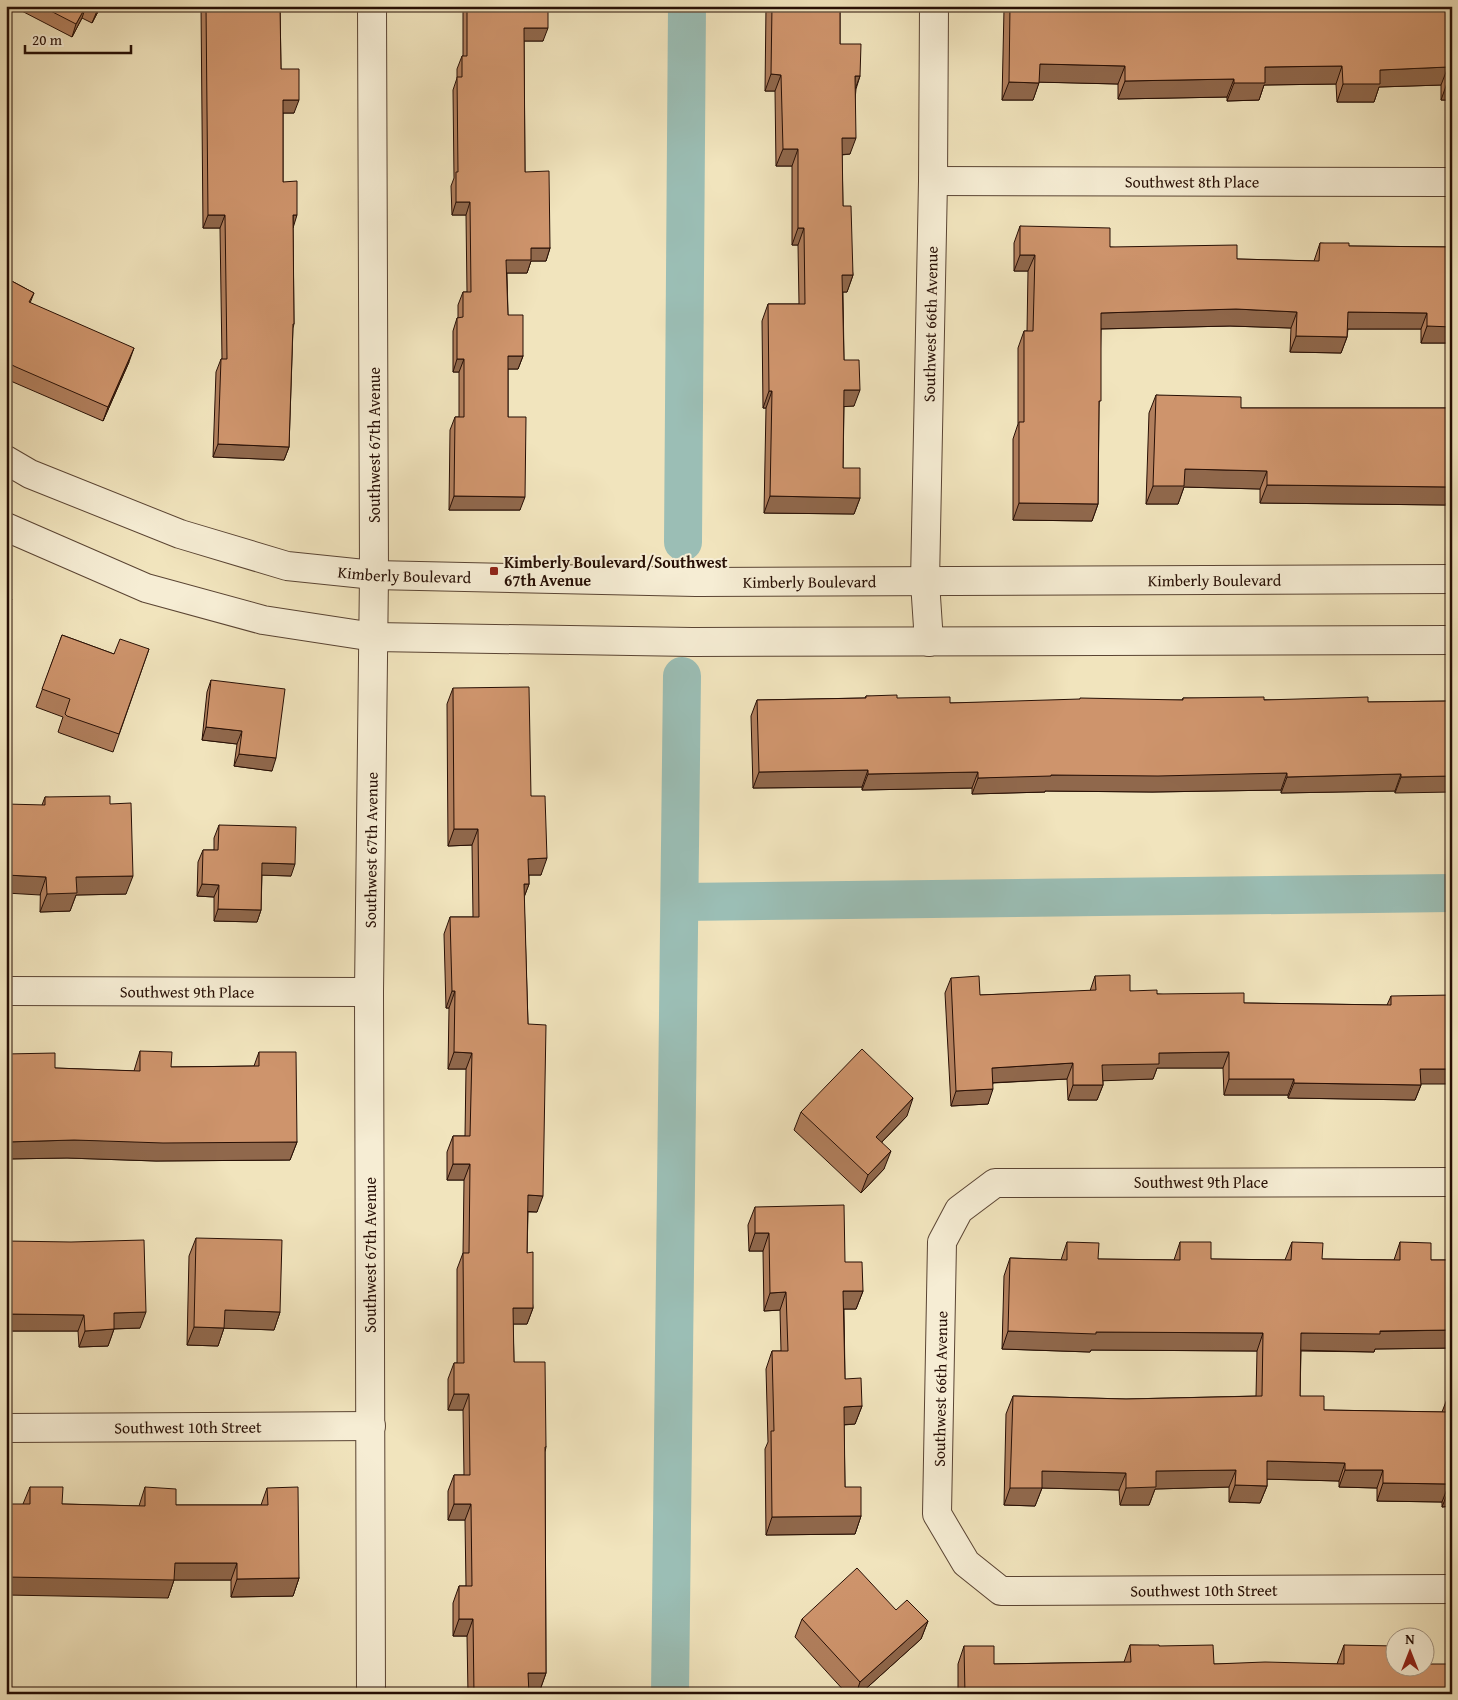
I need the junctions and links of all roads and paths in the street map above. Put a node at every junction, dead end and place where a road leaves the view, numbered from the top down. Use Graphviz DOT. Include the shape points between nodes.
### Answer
graph roads {
  1 [pos="372,6"];
  2 [pos="934,6"];
  3 [pos="933,182"];
  4 [pos="1452,182"];
  5 [pos="6,460"];
  6 [pos="6,526"];
  7 [pos="374,575"];
  8 [pos="1452,579"];
  9 [pos="925,582"];
  10 [pos="374,637"];
  11 [pos="1452,640"];
  12 [pos="929,642"];
  13 [pos="6,990"];
  14 [pos="369,992"];
  15 [pos="1452,1182"];
  16 [pos="959,1210"];
  17 [pos="371,1426"];
  18 [pos="6,1428"];
  19 [pos="966,1564"];
  20 [pos="1452,1589"];
  21 [pos="371,1694"];
  1 -- 7 [label="street, Southwest 67th Avenue"];
  2 -- 3 [label="street, Southwest 66th Avenue"];
  3 -- 4 [label="street, Southwest 8th Place"];
  3 -- 9 [label="street, Southwest 66th Avenue"];
  5 -- 7 [label="street, Kimberly Boulevard" via="30,474 180,534 287,566"];
  6 -- 10 [label="street" via="146,588 262,620"];
  7 -- 9 [label="street, Kimberly Boulevard" via="696,582"];
  7 -- 10 [label="street, Southwest 67th Avenue"];
  8 -- 9 [label="street, Kimberly Boulevard"];
  9 -- 12 [label="street, Southwest 66th Avenue"];
  10 -- 12 [label="street"];
  10 -- 14 [label="street, Southwest 67th Avenue"];
  11 -- 12 [label="street"];
  13 -- 14 [label="street, Southwest 9th Place"];
  14 -- 17 [label="street, Southwest 67th Avenue"];
  15 -- 16 [label="street, Southwest 9th Place" via="995,1183"];
  16 -- 19 [label="street, Southwest 66th Avenue" via="942,1242 937,1514"];
  17 -- 18 [label="street, Southwest 10th Street"];
  17 -- 21 [label="street, Southwest 67th Avenue"];
  19 -- 20 [label="street, Southwest 10th Street" via="1002,1591"];
}
